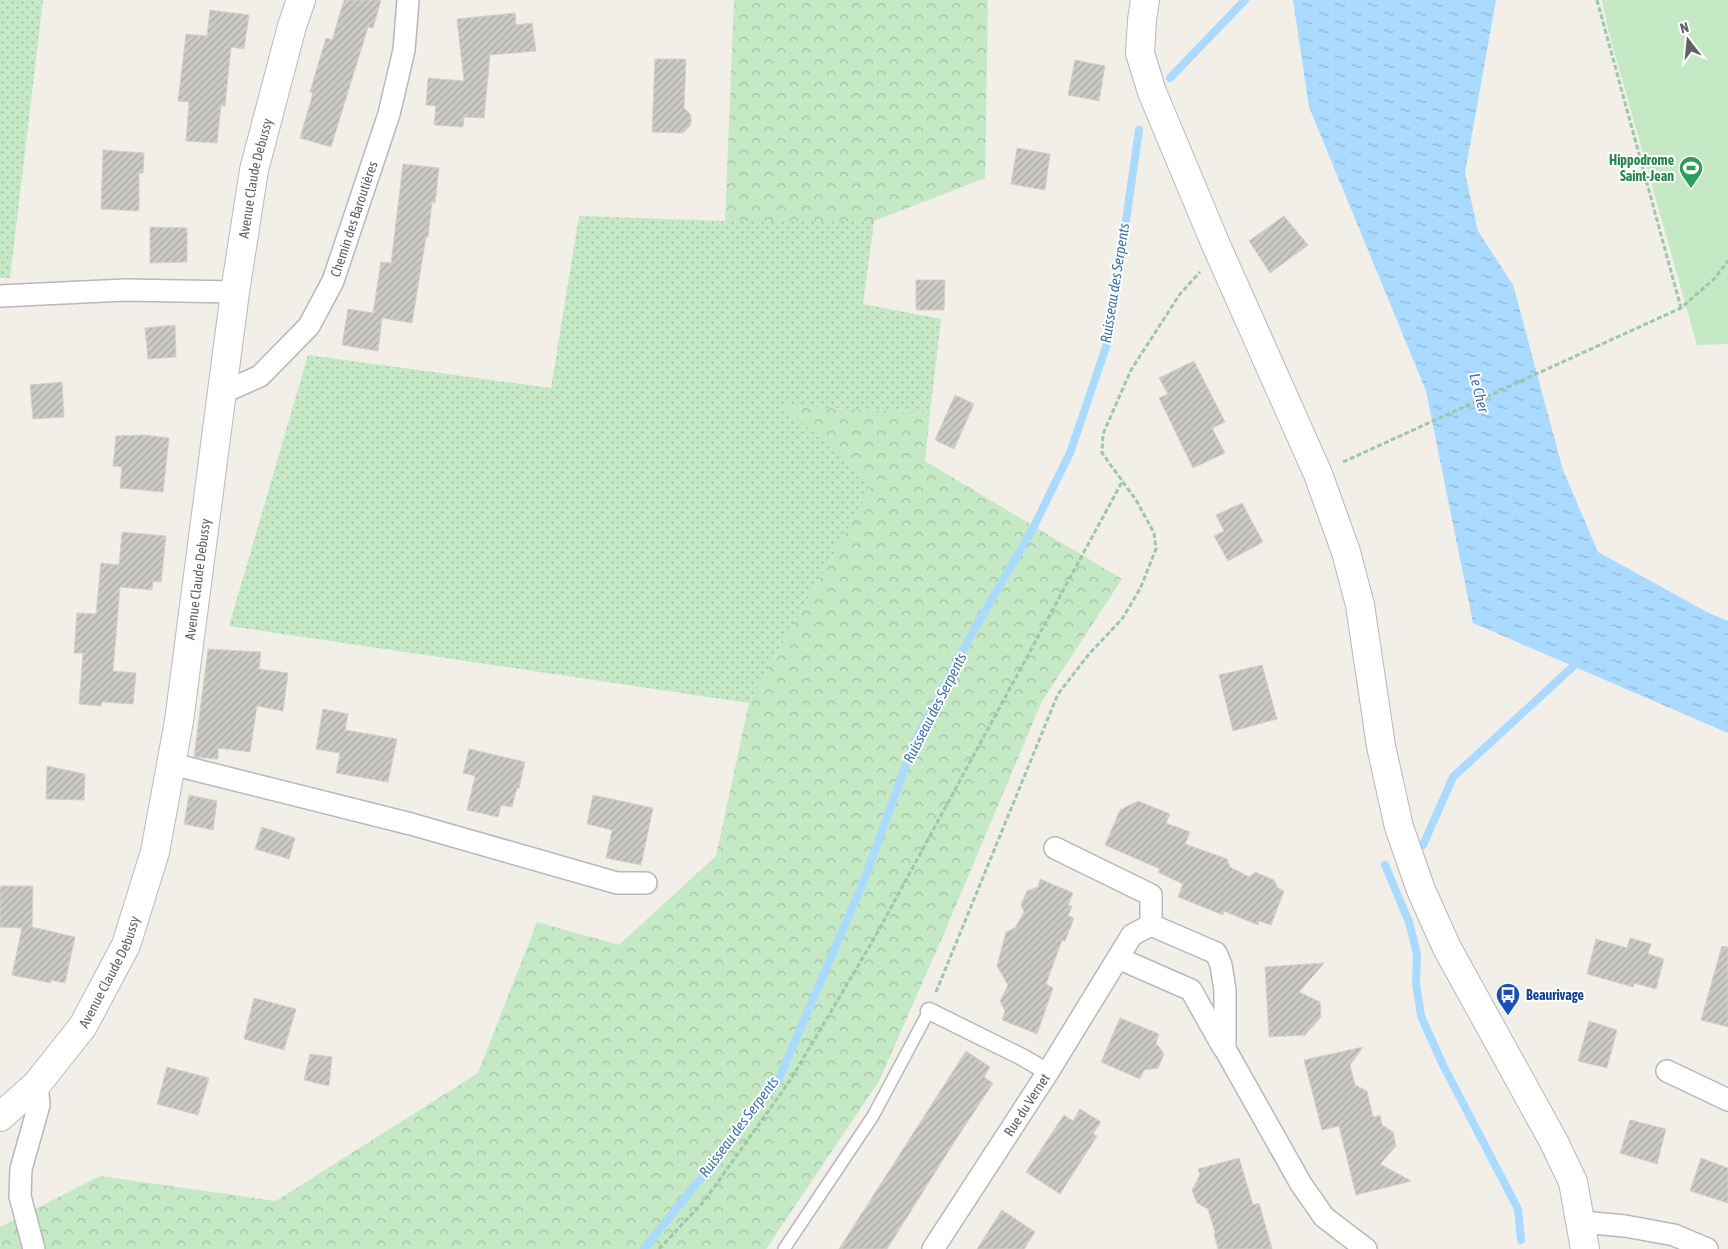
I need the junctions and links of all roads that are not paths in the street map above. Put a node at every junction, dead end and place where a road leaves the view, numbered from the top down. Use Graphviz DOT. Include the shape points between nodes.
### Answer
graph roads {
  1 [pos="301,0"];
  2 [pos="408,0"];
  3 [pos="1145,0"];
  4 [pos="235,292"];
  5 [pos="0,296"];
  6 [pos="222,392"];
  7 [pos="172,764"];
  8 [pos="1055,848"];
  9 [pos="646,883"];
  10 [pos="1151,925"];
  11 [pos="1118,958"];
  12 [pos="929,1011"];
  13 [pos="1225,1049"];
  14 [pos="1048,1072"];
  15 [pos="1666,1072"];
  16 [pos="37,1084"];
  17 [pos="1728,1100"];
  18 [pos="0,1117"];
  19 [pos="1581,1222"];
  20 [pos="34,1249"];
  21 [pos="784,1249"];
  22 [pos="933,1249"];
  23 [pos="1366,1249"];
  24 [pos="1585,1249"];
  25 [pos="1707,1249"];
  1 -- 4 [label="street, Avenue Claude Debussy" via="254,170"];
  2 -- 6 [label="street, Chemin des Baroutières" via="404,50 390,114 333,281 309,326 260,376"];
  3 -- 19 [label="street" via="1140,53 1152,92 1318,474 1346,552 1360,605 1385,764 1399,828 1421,890 1447,948 1558,1150 1573,1182"];
  4 -- 5 [label="street" via="125,290"];
  4 -- 6 [label="street, Avenue Claude Debussy"];
  6 -- 7 [label="street, Avenue Claude Debussy"];
  7 -- 9 [label="street" via="410,824 617,884"];
  7 -- 16 [label="street, Avenue Claude Debussy" via="155,852 126,945 83,1026"];
  8 -- 10 [label="street" via="1151,895"];
  10 -- 11 [label="street, Rue du Vernet" via="1132,935"];
  10 -- 13 [label="street" via="1216,953 1225,990"];
  11 -- 13 [label="street" via="1191,990"];
  11 -- 14 [label="street, Rue du Vernet"];
  12 -- 14 [label="street"];
  12 -- 21 [label="lane" via="873,1116"];
  13 -- 23 [label="street" via="1301,1184 1324,1217"];
  14 -- 22 [label="street, Rue du Vernet"];
  15 -- 17 [label="street"];
  16 -- 18 [label="street, Avenue Claude Debussy"];
  16 -- 20 [label="street" via="39,1104 21,1169 20,1196"];
  19 -- 24 [label="street"];
  19 -- 25 [label="street" via="1674,1235"];
}
